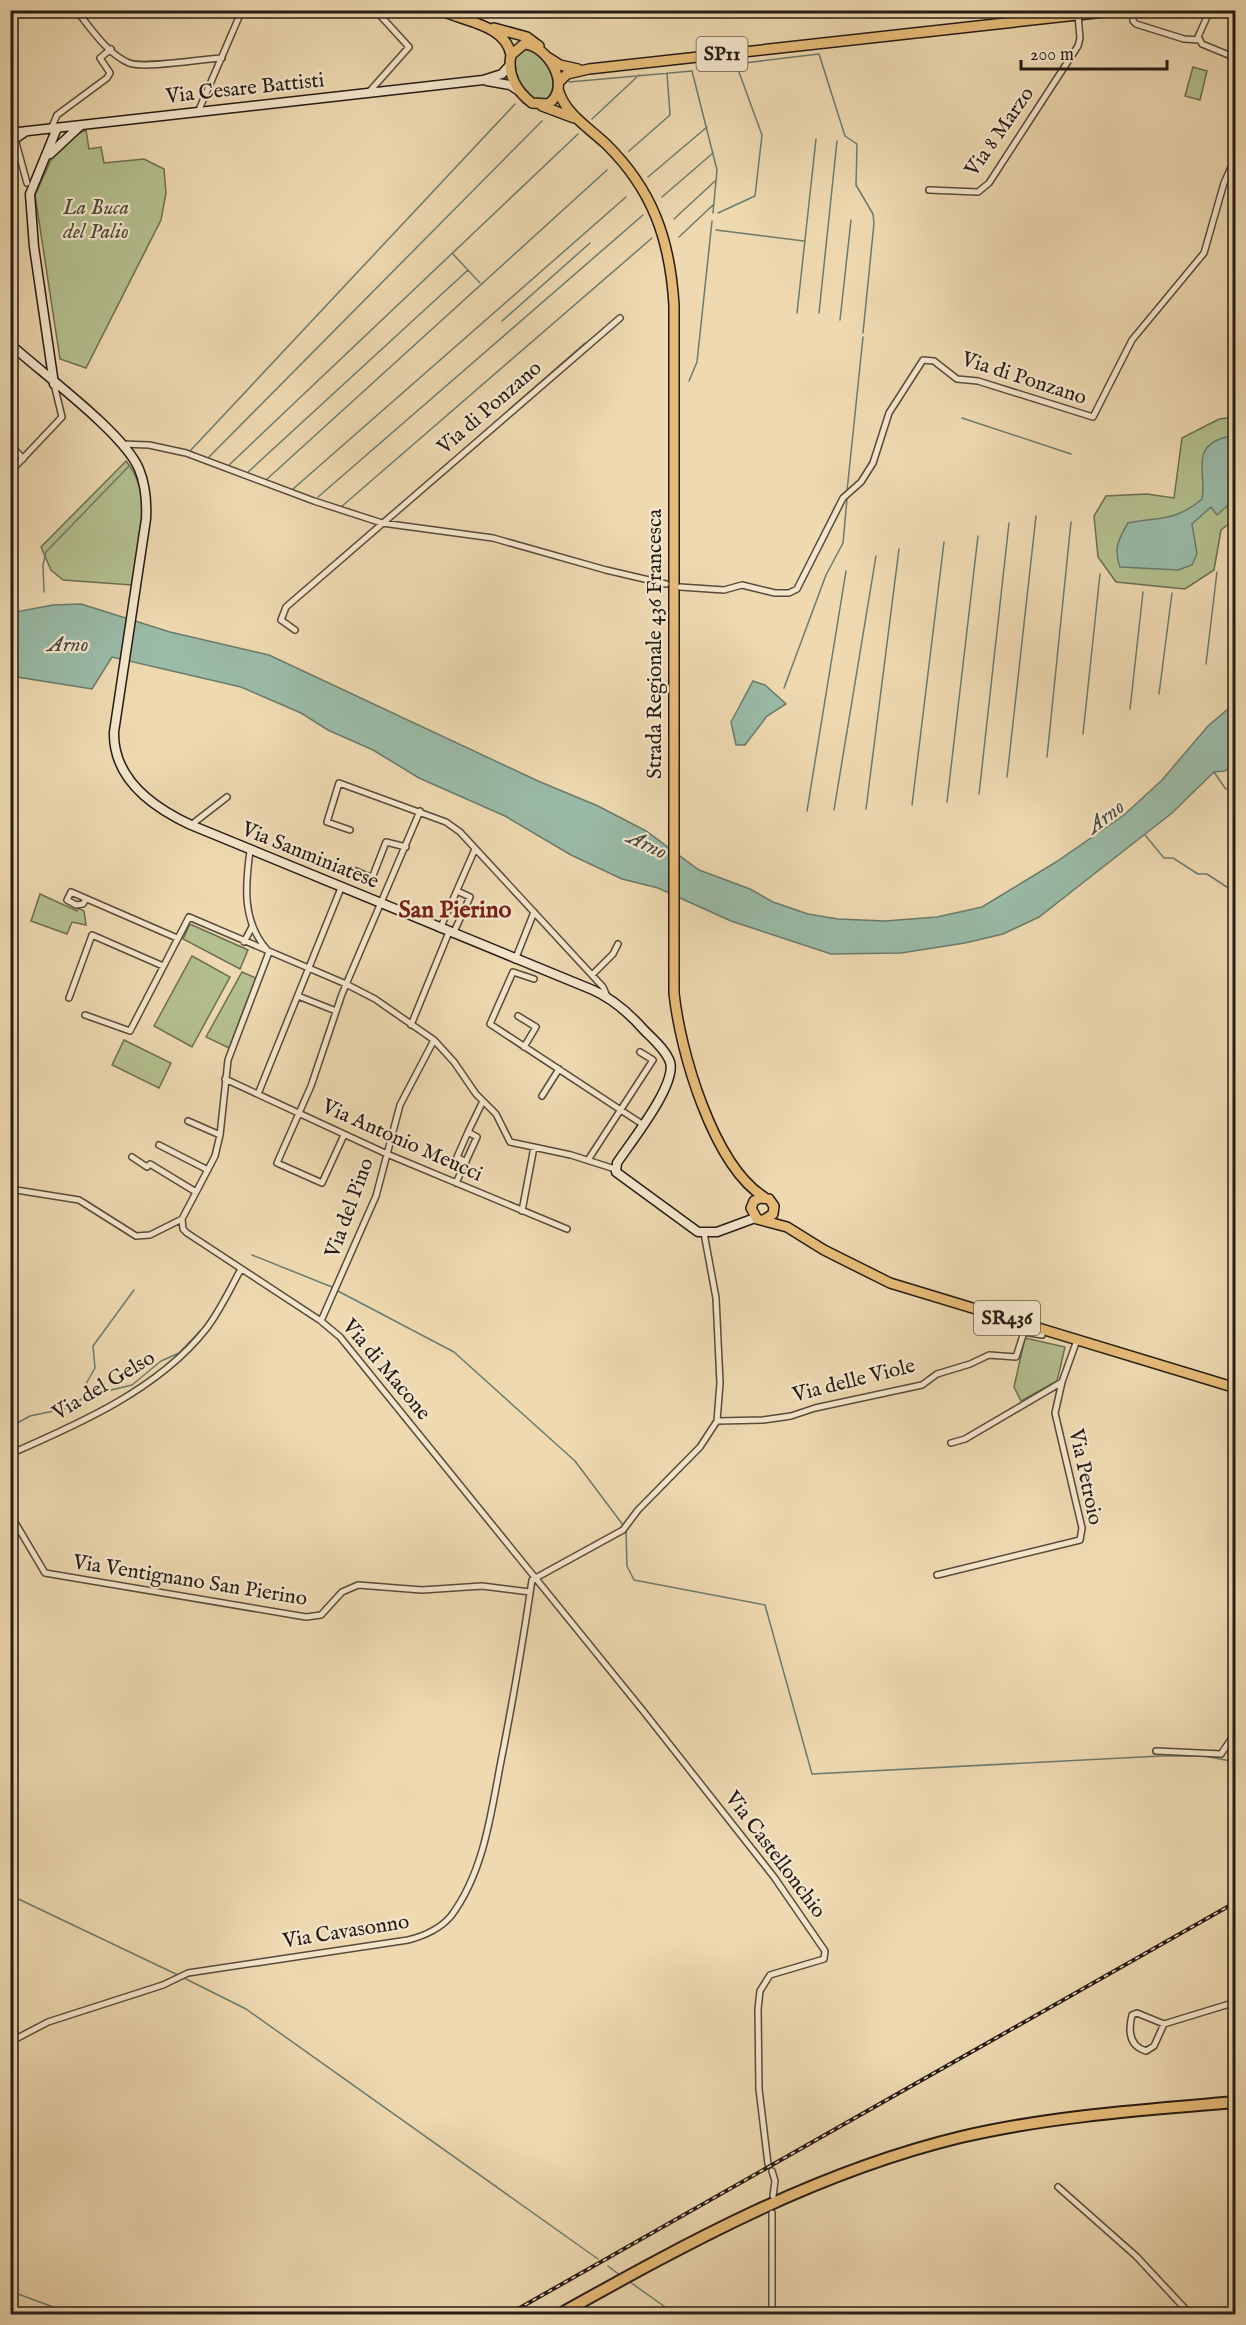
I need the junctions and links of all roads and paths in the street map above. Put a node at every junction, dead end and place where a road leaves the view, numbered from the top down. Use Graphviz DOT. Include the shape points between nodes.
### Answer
graph roads {
  1 [pos="76,10"];
  2 [pos="242,10"];
  3 [pos="303,10"];
  4 [pos="441,10"];
  5 [pos="1123,10"];
  6 [pos="1133,10"];
  7 [pos="1210,10"];
  8 [pos="334,11"];
  9 [pos="1098,12"];
  10 [pos="1078,15"];
  11 [pos="477,24"];
  12 [pos="1200,40"];
  13 [pos="111,49"];
  14 [pos="546,55"];
  15 [pos="222,58"];
  16 [pos="1236,58"];
  17 [pos="510,60"];
  18 [pos="589,69"];
  19 [pos="483,80"];
  20 [pos="558,86"];
  21 [pos="521,92"];
  22 [pos="368,93"];
  23 [pos="541,105"];
  24 [pos="198,112"];
  25 [pos="579,120"];
  26 [pos="81,126"];
  27 [pos="54,129"];
  28 [pos="12,138"];
  29 [pos="1236,156"];
  30 [pos="45,158"];
  31 [pos="27,183"];
  32 [pos="929,190"];
  33 [pos="620,318"];
  34 [pos="11,344"];
  35 [pos="13,355"];
  36 [pos="54,384"];
  37 [pos="10,444"];
  38 [pos="121,444"];
  39 [pos="23,459"];
  40 [pos="10,472"];
  41 [pos="382,523"];
  42 [pos="666,584"];
  43 [pos="680,586"];
  44 [pos="295,630"];
  45 [pos="227,797"];
  46 [pos="420,811"];
  47 [pos="190,825"];
  48 [pos="350,830"];
  49 [pos="406,847"];
  50 [pos="475,849"];
  51 [pos="250,851"];
  52 [pos="356,871"];
  53 [pos="341,888"];
  54 [pos="457,891"];
  55 [pos="86,899"];
  56 [pos="381,904"];
  57 [pos="534,912"];
  58 [pos="252,927"];
  59 [pos="440,928"];
  60 [pos="451,933"];
  61 [pos="177,938"];
  62 [pos="244,942"];
  63 [pos="618,944"];
  64 [pos="269,952"];
  65 [pos="515,960"];
  66 [pos="163,966"];
  67 [pos="309,968"];
  68 [pos="592,975"];
  69 [pos="534,979"];
  70 [pos="346,984"];
  71 [pos="298,996"];
  72 [pos="69,998"];
  73 [pos="608,998"];
  74 [pos="336,1011"];
  75 [pos="86,1016"];
  76 [pos="518,1017"];
  77 [pos="490,1024"];
  78 [pos="411,1025"];
  79 [pos="486,1031"];
  80 [pos="434,1040"];
  81 [pos="524,1047"];
  82 [pos="640,1052"];
  83 [pos="559,1069"];
  84 [pos="225,1080"];
  85 [pos="258,1094"];
  86 [pos="542,1096"];
  87 [pos="483,1101"];
  88 [pos="621,1110"];
  89 [pos="299,1114"];
  90 [pos="188,1121"];
  91 [pos="642,1124"];
  92 [pos="468,1132"];
  93 [pos="344,1135"];
  94 [pos="220,1136"];
  95 [pos="159,1145"];
  96 [pos="534,1147"];
  97 [pos="387,1154"];
  98 [pos="132,1157"];
  99 [pos="588,1160"];
  100 [pos="466,1162"];
  101 [pos="615,1169"];
  102 [pos="207,1170"];
  103 [pos="456,1183"];
  104 [pos="746,1183"];
  105 [pos="10,1189"];
  106 [pos="196,1192"];
  107 [pos="764,1197"];
  108 [pos="751,1206"];
  109 [pos="774,1209"];
  110 [pos="522,1211"];
  111 [pos="182,1219"];
  112 [pos="760,1219"];
  113 [pos="735,1224"];
  114 [pos="787,1227"];
  115 [pos="567,1229"];
  116 [pos="704,1233"];
  117 [pos="241,1269"];
  118 [pos="321,1321"];
  119 [pos="1043,1329"];
  120 [pos="1077,1340"];
  121 [pos="1062,1382"];
  122 [pos="1236,1388"];
  123 [pos="717,1420"];
  124 [pos="951,1443"];
  125 [pos="10,1454"];
  126 [pos="10,1514"];
  127 [pos="938,1575"];
  128 [pos="536,1579"];
  129 [pos="530,1592"];
  130 [pos="1236,1732"];
  131 [pos="1156,1751"];
  132 [pos="1236,2002"];
  133 [pos="1164,2024"];
  134 [pos="10,2042"];
  135 [pos="1236,2102"];
  136 [pos="1236,2108"];
  137 [pos="768,2164"];
  138 [pos="772,2171"];
  139 [pos="1058,2187"];
  140 [pos="774,2196"];
  141 [pos="772,2213"];
  142 [pos="663,2260"];
  143 [pos="601,2295"];
  144 [pos="560,2314"];
  145 [pos="572,2314"];
  146 [pos="772,2314"];
  147 [pos="1190,2314"];
  1 -- 13 [label="street"];
  2 -- 15 [label="street"];
  3 -- 8 [label="street"];
  4 -- 11 [label="main road, SP11"];
  5 -- 9 [label="main road, SP11"];
  6 -- 12 [label="street" via="1136,24"];
  7 -- 12 [label="street"];
  8 -- 22 [label="street" via="378,13 409,47"];
  9 -- 10 [label="main road, SP11"];
  10 -- 18 [label="main road, Via Cesare Battisti / SP11"];
  10 -- 32 [label="street, Via 8 Marzo" via="1078,46 989,183 978,192"];
  11 -- 14 [label="main road, SP11" via="530,38"];
  11 -- 17 [label="main road, SP11" via="502,36"];
  12 -- 16 [label="street"];
  13 -- 15 [label="street" via="129,63"];
  13 -- 27 [label="street" via="100,58 110,73 107,78 53,118"];
  14 -- 17 [label="main road, Via Cesare Battisti / SP11" via="533,45 524,44"];
  14 -- 18 [label="main road, Via Cesare Battisti / SP11" via="565,67"];
  14 -- 20 [label="main road, SP11"];
  15 -- 24 [label="street"];
  17 -- 19 [label="street, Via Cesare Battisti" via="502,74"];
  17 -- 21 [label="main road, SP11" via="515,84"];
  18 -- 20 [label="main road, Via Cesare Battisti / SP11" via="567,74"];
  19 -- 21 [label="street, Via Cesare Battisti" via="510,85"];
  19 -- 22 [label="street, Via Cesare Battisti"];
  20 -- 23 [label="main road, Via Cesare Battisti / SP11" via="552,102"];
  20 -- 25 [label="main road" via="565,106"];
  21 -- 23 [label="main road, Via Cesare Battisti" via="532,103"];
  22 -- 24 [label="street, Via Cesare Battisti"];
  23 -- 25 [label="main road"];
  24 -- 26 [label="street, Via Cesare Battisti"];
  25 -- 104 [label="main road, Strada Regionale 436 Francesca / SR436" via="636,179 657,218 671,262 673,980 683,1050 700,1098"];
  26 -- 27 [label="street, Via Cesare Battisti"];
  26 -- 30 [label="street"];
  27 -- 28 [label="street, Via Cesare Battisti"];
  27 -- 30 [label="street"];
  28 -- 31 [label="street"];
  29 -- 43 [label="street, Via di Ponzano" via="1204,253 1132,340 1093,417 978,381 957,379 934,362 923,360 889,413 873,463 861,482 847,493 797,589 775,593 742,585 724,590"];
  30 -- 36 [label="street" via="30,194 30,207"];
  33 -- 41 [label="street, Via di Ponzano"];
  34 -- 35 [label="street"];
  35 -- 36 [label="street"];
  36 -- 38 [label="street"];
  36 -- 39 [label="street" via="62,417"];
  37 -- 39 [label="street"];
  38 -- 41 [label="street" via="186,453"];
  38 -- 47 [label="street, Via Sanminiatese" via="138,467 147,498 114,746 123,771 134,786 151,802"];
  39 -- 40 [label="street"];
  41 -- 42 [label="street" via="493,538"];
  41 -- 44 [label="street, Via di Ponzano" via="286,607 281,620"];
  45 -- 47 [label="street"];
  46 -- 48 [label="street" via="339,783 327,822"];
  46 -- 49 [label="street"];
  46 -- 50 [label="street" via="446,822"];
  47 -- 51 [label="street, Via Sanminiatese"];
  49 -- 52 [label="street" via="386,842 372,878"];
  49 -- 56 [label="street"];
  50 -- 54 [label="street"];
  50 -- 57 [label="street"];
  51 -- 53 [label="street, Via Sanminiatese"];
  51 -- 58 [label="street" via="245,887"];
  53 -- 56 [label="street, Via Sanminiatese"];
  53 -- 67 [label="street"];
  54 -- 59 [label="street"];
  54 -- 60 [label="street" via="470,897"];
  55 -- 61 [label="street"];
  56 -- 59 [label="street, Via Sanminiatese"];
  56 -- 70 [label="street"];
  57 -- 65 [label="street"];
  57 -- 68 [label="street"];
  58 -- 62 [label="street"];
  58 -- 64 [label="street"];
  59 -- 60 [label="street, Via Sanminiatese"];
  60 -- 65 [label="street, Via Sanminiatese"];
  60 -- 78 [label="street"];
  61 -- 62 [label="street" via="189,917"];
  61 -- 66 [label="street"];
  62 -- 64 [label="street"];
  63 -- 68 [label="street"];
  64 -- 67 [label="street"];
  64 -- 84 [label="street" via="231,1051"];
  65 -- 73 [label="street, Via Sanminiatese"];
  66 -- 72 [label="street" via="92,935"];
  66 -- 75 [label="street" via="130,1031"];
  67 -- 70 [label="street"];
  67 -- 71 [label="street"];
  68 -- 73 [label="street"];
  69 -- 77 [label="street" via="513,972"];
  70 -- 74 [label="street"];
  70 -- 78 [label="street"];
  71 -- 74 [label="street"];
  71 -- 85 [label="street"];
  73 -- 91 [label="street, Via Sanminiatese" via="633,1018 668,1059 670,1079"];
  74 -- 89 [label="street"];
  76 -- 81 [label="street" via="536,1027"];
  77 -- 79 [label="street"];
  77 -- 81 [label="street"];
  78 -- 80 [label="street"];
  80 -- 87 [label="street"];
  80 -- 97 [label="street, Via del Pino" via="400,1105"];
  81 -- 83 [label="street"];
  82 -- 88 [label="street" via="653,1060"];
  83 -- 86 [label="street"];
  83 -- 88 [label="street"];
  84 -- 85 [label="street, Via Antonio Meucci"];
  84 -- 94 [label="street"];
  85 -- 89 [label="street, Via Antonio Meucci"];
  87 -- 92 [label="street"];
  87 -- 96 [label="street" via="496,1114 510,1142"];
  88 -- 91 [label="street"];
  88 -- 99 [label="street"];
  89 -- 93 [label="street, Via Antonio Meucci"];
  89 -- 93 [label="street" via="277,1163 322,1183"];
  90 -- 94 [label="street"];
  91 -- 101 [label="street"];
  92 -- 100 [label="street" via="457,1157"];
  92 -- 100 [label="street" via="477,1137"];
  93 -- 97 [label="street, Via Antonio Meucci"];
  94 -- 102 [label="street"];
  95 -- 102 [label="street"];
  96 -- 99 [label="street"];
  96 -- 110 [label="street"];
  97 -- 103 [label="street, Via Antonio Meucci"];
  97 -- 118 [label="street, Via del Pino" via="376,1197"];
  98 -- 106 [label="street"];
  99 -- 101 [label="street"];
  100 -- 103 [label="street"];
  101 -- 116 [label="street" via="694,1230"];
  102 -- 106 [label="street"];
  103 -- 110 [label="street, Via Antonio Meucci"];
  104 -- 107 [label="main road, Strada Regionale 436 Francesca / SR436"];
  104 -- 108 [label="main road, Strada Regionale 436 Francesca / SR436"];
  105 -- 111 [label="street" via="79,1200 136,1236 150,1235"];
  106 -- 111 [label="street"];
  107 -- 108 [label="main road" via="757,1198"];
  107 -- 109 [label="main road, Strada Regionale 436 Francesca / SR436"];
  108 -- 112 [label="main road, Strada Regionale 436 Francesca / SR436"];
  108 -- 113 [label="street"];
  109 -- 112 [label="main road" via="771,1216"];
  109 -- 114 [label="main road, Strada Regionale 436 Francesca / SR436"];
  110 -- 115 [label="street, Via Antonio Meucci"];
  111 -- 117 [label="street, Via di Macone" via="187,1233"];
  112 -- 113 [label="street"];
  112 -- 114 [label="main road, Strada Regionale 436 Francesca / SR436"];
  113 -- 116 [label="street"];
  114 -- 119 [label="main road, Strada Regionale 436 Francesca / SR436" via="890,1283"];
  116 -- 123 [label="street" via="716,1298 720,1383"];
  117 -- 118 [label="street, Via di Macone"];
  117 -- 125 [label="street, Via del Gelso" via="207,1327 173,1362 137,1389 54,1435"];
  118 -- 128 [label="street, Via di Macone" via="363,1365"];
  119 -- 120 [label="main road, Strada Regionale 436 Francesca / SR436"];
  119 -- 123 [label="street, Via delle Viole" via="1042,1335 1024,1332 1016,1357 989,1355 937,1374 922,1385 790,1416"];
  120 -- 121 [label="street, Via Petroio"];
  120 -- 122 [label="main road, Strada Regionale 436 Francesca / SR436"];
  121 -- 124 [label="street" via="965,1439"];
  121 -- 127 [label="street, Via Petroio" via="1055,1413 1082,1528 1080,1540"];
  123 -- 128 [label="street" via="700,1447 625,1528"];
  126 -- 129 [label="street, Via Ventignano San Pierino" via="45,1573 306,1617 321,1615 342,1592 358,1585 422,1590 482,1586"];
  128 -- 129 [label="street, Via Cavasonno"];
  128 -- 137 [label="street, Via Castellonchio" via="774,1877 825,1951 824,1959 770,1975 760,1991 759,2089"];
  129 -- 134 [label="street, Via Cavasonno" via="487,1834 466,1892 450,1917 431,1932 408,1940 188,1973 70,2013"];
  130 -- 131 [label="street" via="1222,1758"];
  132 -- 133 [label="street"];
  133 -- 133 [label="street" via="1154,2046 1146,2051 1138,2049 1131,2039 1132,2015 1137,2013"];
  135 -- 142 [label="highway" via="1073,2117 933,2145 839,2174 788,2195 735,2218"];
  136 -- 142 [label="highway" via="1072,2123 933,2151 816,2189"];
  138 -- 140 [label="street"];
  139 -- 147 [label="street" via="1136,2256"];
  141 -- 146 [label="street"];
  142 -- 143 [label="highway"];
  143 -- 144 [label="highway"];
  143 -- 145 [label="highway"];
}
